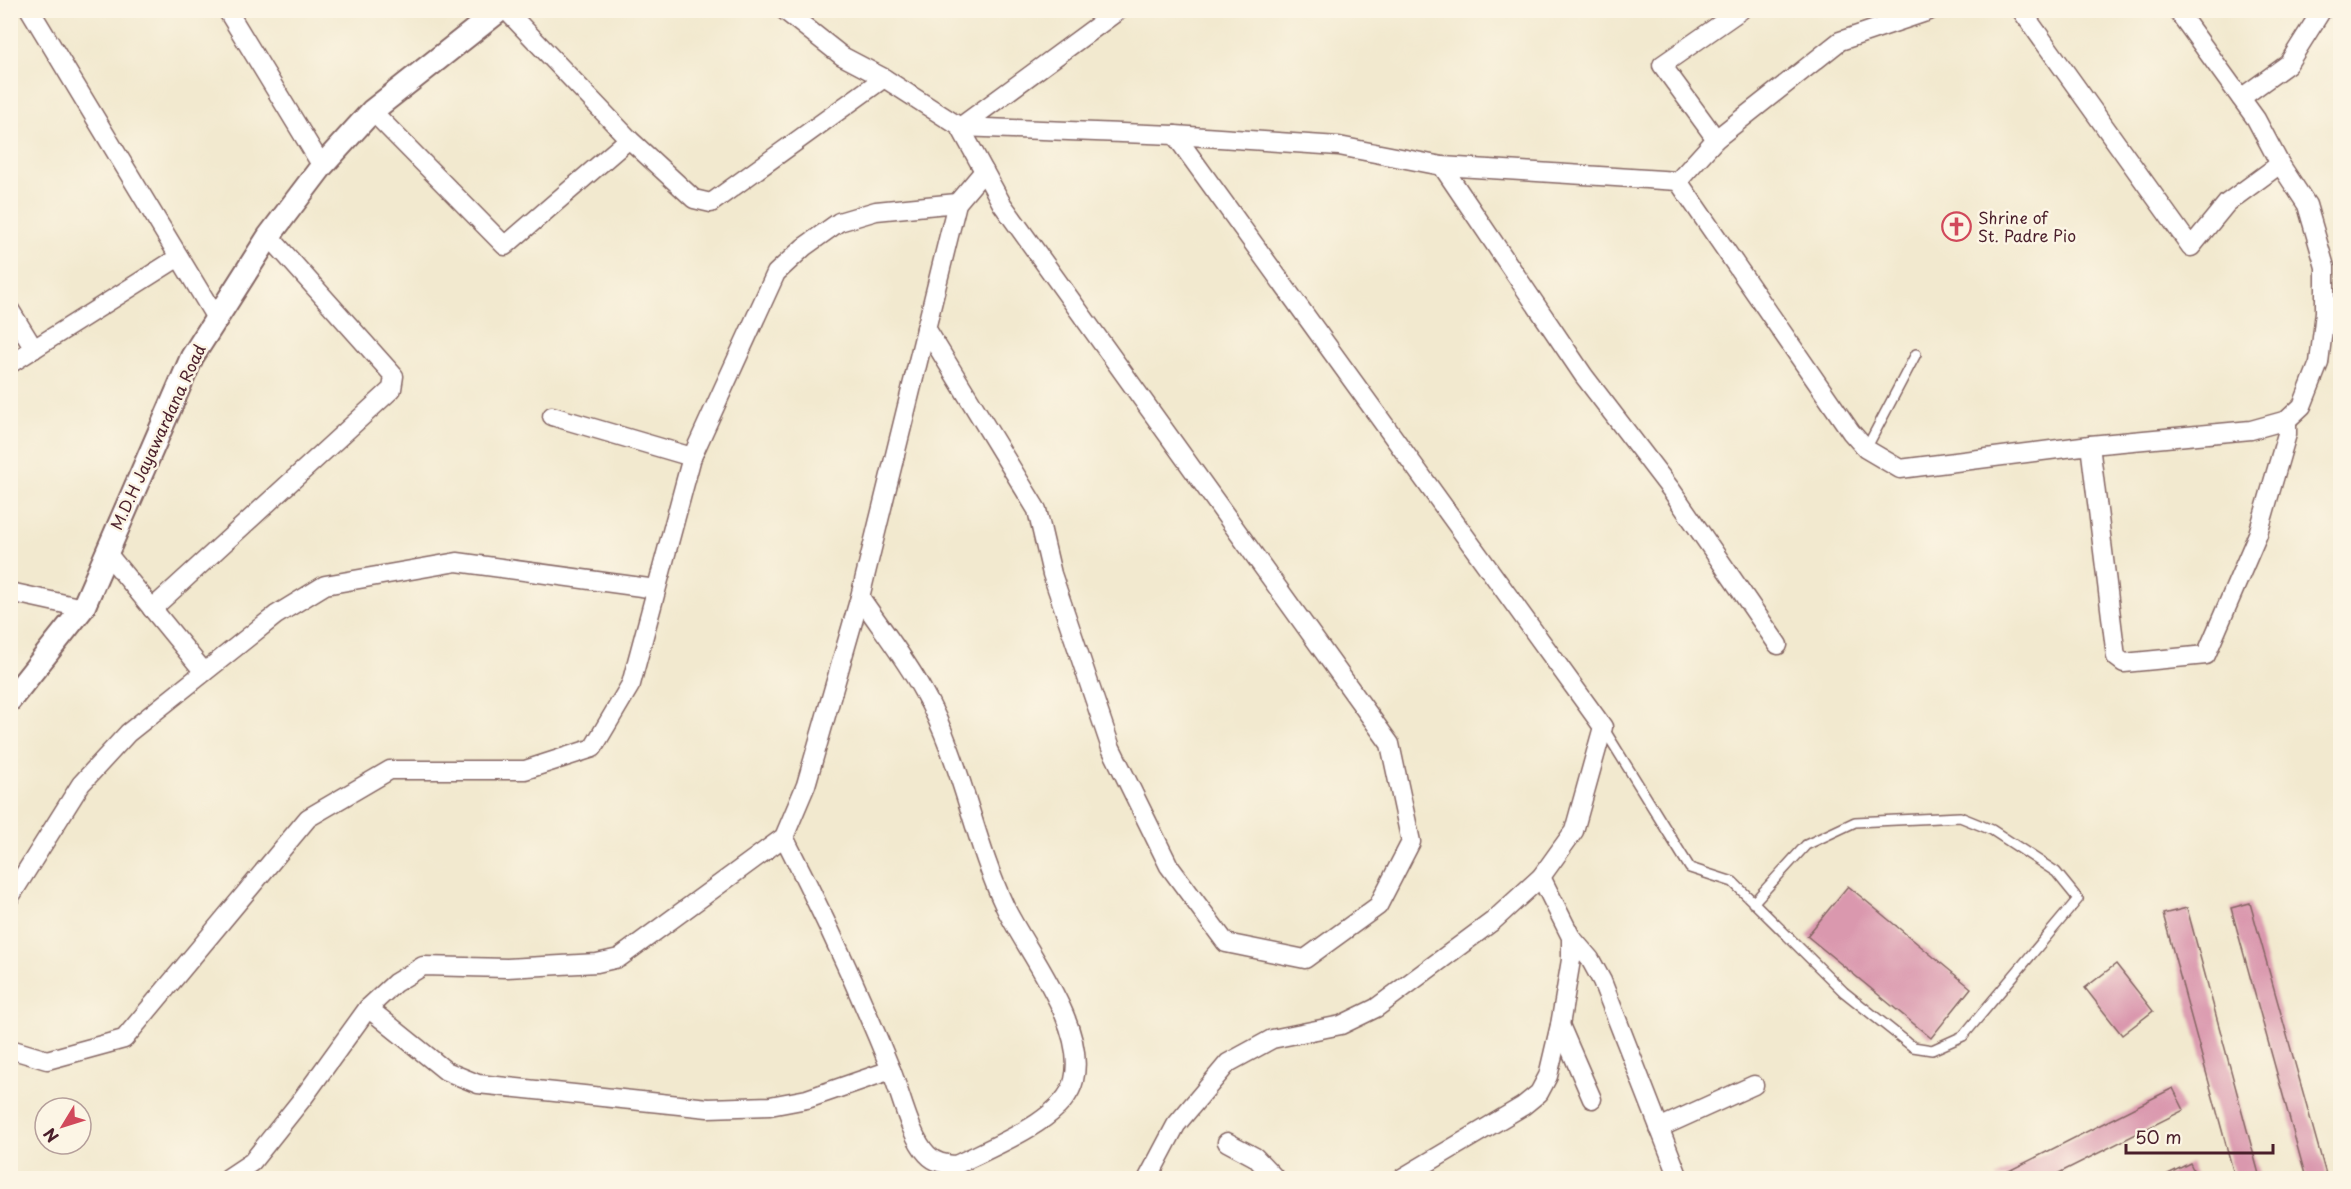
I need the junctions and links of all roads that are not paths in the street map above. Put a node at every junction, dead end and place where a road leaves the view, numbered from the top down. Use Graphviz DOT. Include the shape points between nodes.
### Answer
graph roads {
  1 [pos="30,10"];
  2 [pos="227,10"];
  3 [pos="500,10"];
  4 [pos="506,10"];
  5 [pos="784,10"];
  6 [pos="1119,10"];
  7 [pos="1741,10"];
  8 [pos="2021,10"];
  9 [pos="2177,10"];
  10 [pos="2322,10"];
  11 [pos="1929,11"];
  12 [pos="884,78"];
  13 [pos="2241,98"];
  14 [pos="372,111"];
  15 [pos="960,127"];
  16 [pos="1175,135"];
  17 [pos="629,139"];
  18 [pos="1716,139"];
  19 [pos="2280,164"];
  20 [pos="321,166"];
  21 [pos="1442,166"];
  22 [pos="984,171"];
  23 [pos="1678,181"];
  24 [pos="957,203"];
  25 [pos="269,236"];
  26 [pos="179,257"];
  27 [pos="10,310"];
  28 [pos="216,318"];
  29 [pos="926,328"];
  30 [pos="34,349"];
  31 [pos="1916,354"];
  32 [pos="10,364"];
  33 [pos="552,416"];
  34 [pos="2287,420"];
  35 [pos="2090,445"];
  36 [pos="1866,449"];
  37 [pos="692,457"];
  38 [pos="106,552"];
  39 [pos="656,589"];
  40 [pos="10,592"];
  41 [pos="860,597"];
  42 [pos="83,608"];
  43 [pos="152,609"];
  44 [pos="1778,645"];
  45 [pos="204,672"];
  46 [pos="10,700"];
  47 [pos="1603,727"];
  48 [pos="784,837"];
  49 [pos="1541,877"];
  50 [pos="10,897"];
  51 [pos="1753,903"];
  52 [pos="1571,937"];
  53 [pos="368,1008"];
  54 [pos="1560,1025"];
  55 [pos="10,1049"];
  56 [pos="891,1071"];
  57 [pos="1754,1085"];
  58 [pos="1592,1099"];
  59 [pos="1659,1128"];
  60 [pos="1227,1142"];
  61 [pos="228,1179"];
  62 [pos="1148,1179"];
  63 [pos="1275,1179"];
  64 [pos="1402,1179"];
  65 [pos="1679,1179"];
  1 -- 26 [label="street"];
  2 -- 20 [label="street"];
  3 -- 14 [label="street, M.D.H Jayawardana Road"];
  4 -- 17 [label="street"];
  5 -- 12 [label="street" via="842,56"];
  6 -- 15 [label="street"];
  7 -- 18 [label="street" via="1662,65"];
  8 -- 19 [label="street" via="2191,247 2227,203"];
  9 -- 13 [label="street"];
  10 -- 13 [label="street" via="2288,64"];
  11 -- 18 [label="street" via="1840,41"];
  12 -- 15 [label="street"];
  12 -- 17 [label="street" via="711,203 694,199"];
  13 -- 19 [label="street"];
  14 -- 17 [label="street" via="505,246"];
  14 -- 20 [label="street, M.D.H Jayawardana Road"];
  15 -- 16 [label="street"];
  15 -- 22 [label="street"];
  16 -- 21 [label="street" via="1339,146"];
  16 -- 47 [label="street"];
  18 -- 23 [label="street"];
  19 -- 34 [label="street" via="2307,205 2325,267 2319,363 2302,406"];
  20 -- 25 [label="street, M.D.H Jayawardana Road"];
  21 -- 23 [label="street"];
  21 -- 44 [label="street" via="1584,376 1672,491"];
  22 -- 24 [label="street"];
  22 -- 29 [label="street" via="1002,204 1390,744 1411,842 1378,906 1305,959 1226,944 1169,866 1111,748 1052,574 1037,510"];
  23 -- 36 [label="street"];
  24 -- 29 [label="street"];
  24 -- 37 [label="street" via="876,211 839,222 776,273"];
  25 -- 28 [label="street, M.D.H Jayawardana Road"];
  25 -- 43 [label="street" via="394,376 392,389"];
  26 -- 28 [label="street"];
  26 -- 30 [label="street"];
  27 -- 30 [label="street"];
  28 -- 38 [label="street, M.D.H Jayawardana Road" via="192,357"];
  29 -- 41 [label="street"];
  30 -- 32 [label="street"];
  31 -- 36 [label="lane"];
  33 -- 37 [label="street"];
  34 -- 35 [label="street" via="2251,430"];
  34 -- 35 [label="street" via="2287,434 2258,534 2206,655 2124,663 2116,657"];
  35 -- 36 [label="street" via="1900,470"];
  37 -- 39 [label="street"];
  38 -- 42 [label="street, M.D.H Jayawardana Road"];
  38 -- 43 [label="street"];
  39 -- 45 [label="street" via="457,562 325,585 276,615"];
  39 -- 55 [label="street" via="631,684 593,748 525,770 390,770 308,819 124,1040 47,1060"];
  40 -- 42 [label="street"];
  41 -- 48 [label="street" via="806,785"];
  41 -- 56 [label="street" via="923,691 958,766 984,857 1065,1016 1077,1056 1074,1080 1066,1098 1049,1116 956,1165 939,1163 920,1144"];
  42 -- 46 [label="street, M.D.H Jayawardana Road"];
  43 -- 45 [label="street"];
  45 -- 50 [label="street" via="128,733 81,784"];
  47 -- 49 [label="street" via="1574,831"];
  47 -- 51 [label="lane" via="1690,868 1733,882"];
  48 -- 53 [label="street" via="618,958 597,963 507,968 423,966 395,982"];
  48 -- 56 [label="street" via="816,897"];
  49 -- 52 [label="street"];
  49 -- 62 [label="street" via="1493,921 1376,1008 1341,1025 1272,1039 1228,1063 1176,1125"];
  51 -- 51 [label="lane" via="1844,992 1913,1047 1932,1050 1963,1036 2078,899 2056,872 1992,830 1960,818 1855,822 1806,844"];
  52 -- 54 [label="street"];
  52 -- 59 [label="street" via="1602,981"];
  53 -- 56 [label="street" via="446,1071 478,1084 736,1108 807,1099"];
  53 -- 61 [label="street" via="252,1162"];
  54 -- 58 [label="street"];
  54 -- 64 [label="street" via="1548,1076 1539,1093"];
  57 -- 59 [label="street"];
  59 -- 65 [label="street"];
  60 -- 63 [label="street" via="1255,1157"];
}
